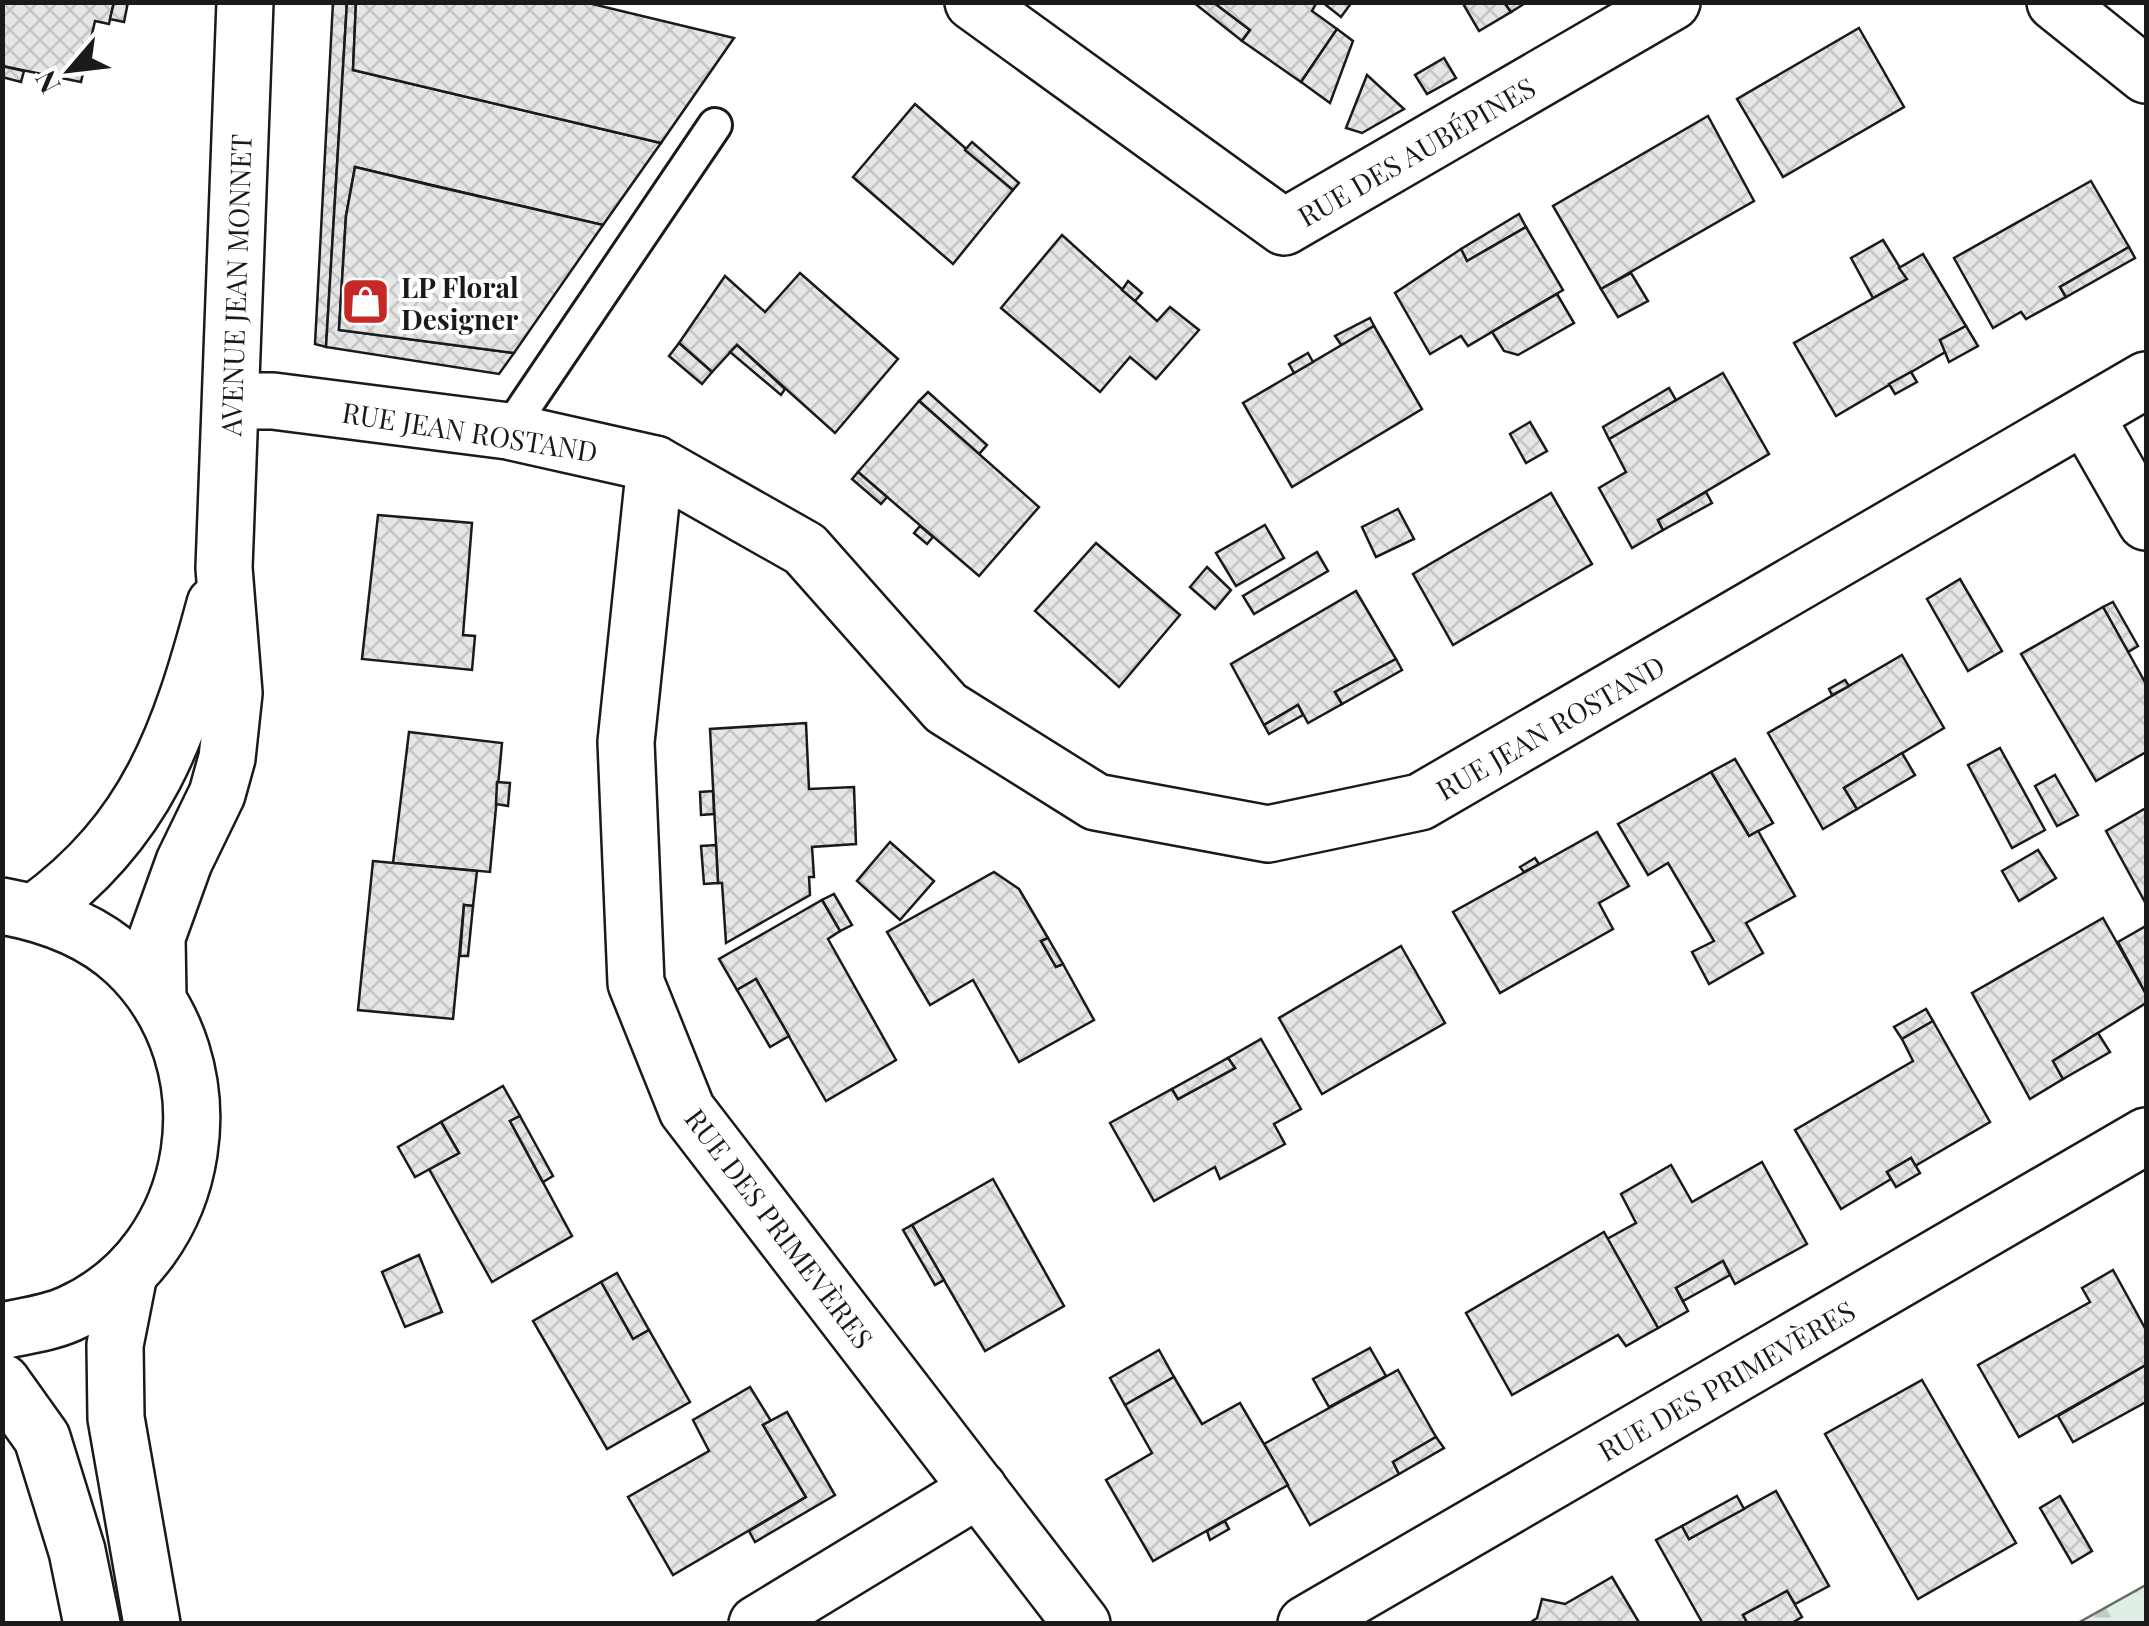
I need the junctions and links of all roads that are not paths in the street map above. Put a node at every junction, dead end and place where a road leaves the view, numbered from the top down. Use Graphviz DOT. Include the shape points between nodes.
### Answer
graph roads {
  1 [pos="245,2"];
  2 [pos="973,2"];
  3 [pos="1672,2"];
  4 [pos="2055,2"];
  5 [pos="2146,76"];
  6 [pos="715,125"];
  7 [pos="2146,380"];
  8 [pos="232,401"];
  9 [pos="2086,417"];
  10 [pos="508,431"];
  11 [pos="656,464"];
  12 [pos="2146,522"];
  13 [pos="224,568"];
  14 [pos="19,909"];
  15 [pos="158,1000"];
  16 [pos="2146,1136"];
  17 [pos="130,1274"];
  18 [pos="2,1332"];
  19 [pos="2,1382"];
  20 [pos="979,1489"];
  21 [pos="92,1624"];
  22 [pos="152,1624"];
  23 [pos="757,1624"];
  24 [pos="1082,1624"];
  25 [pos="1306,1624"];
  1 -- 8 [label="street, AVENUE JEAN MONNET"];
  2 -- 3 [label="street, RUE DES AUBÉPINES" via="1284,227"];
  4 -- 5 [label="street"];
  6 -- 10 [label="lane"];
  7 -- 9 [label="street, RUE JEAN ROSTAND"];
  8 -- 10 [label="street, RUE JEAN ROSTAND"];
  8 -- 13 [label="street, AVENUE JEAN MONNET"];
  9 -- 11 [label="street, RUE JEAN ROSTAND" via="1420,802 1268,834 1096,802 946,708 805,549"];
  9 -- 12 [label="street"];
  10 -- 11 [label="street, RUE JEAN ROSTAND"];
  11 -- 20 [label="street, RUE DES PRIMEVÈRES" via="626,742 636,982 687,1110"];
  13 -- 14 [label="street, AVENUE JEAN MONNET" via="177,735 150,789 102,856"];
  13 -- 15 [label="street, AVENUE JEAN MONNET" via="234,694 227,758 157,937"];
  14 -- 15 [label="street" via="97,941 125,961"];
  15 -- 17 [label="street" via="184,1054 195,1112 191,1152 166,1227"];
  16 -- 25 [label="street, RUE DES PRIMEVÈRES"];
  17 -- 18 [label="street" via="69,1314"];
  17 -- 22 [label="street" via="114,1345 116,1418"];
  19 -- 21 [label="street" via="42,1438 78,1551"];
  20 -- 23 [label="street"];
  20 -- 24 [label="street, RUE DES PRIMEVÈRES"];
}
